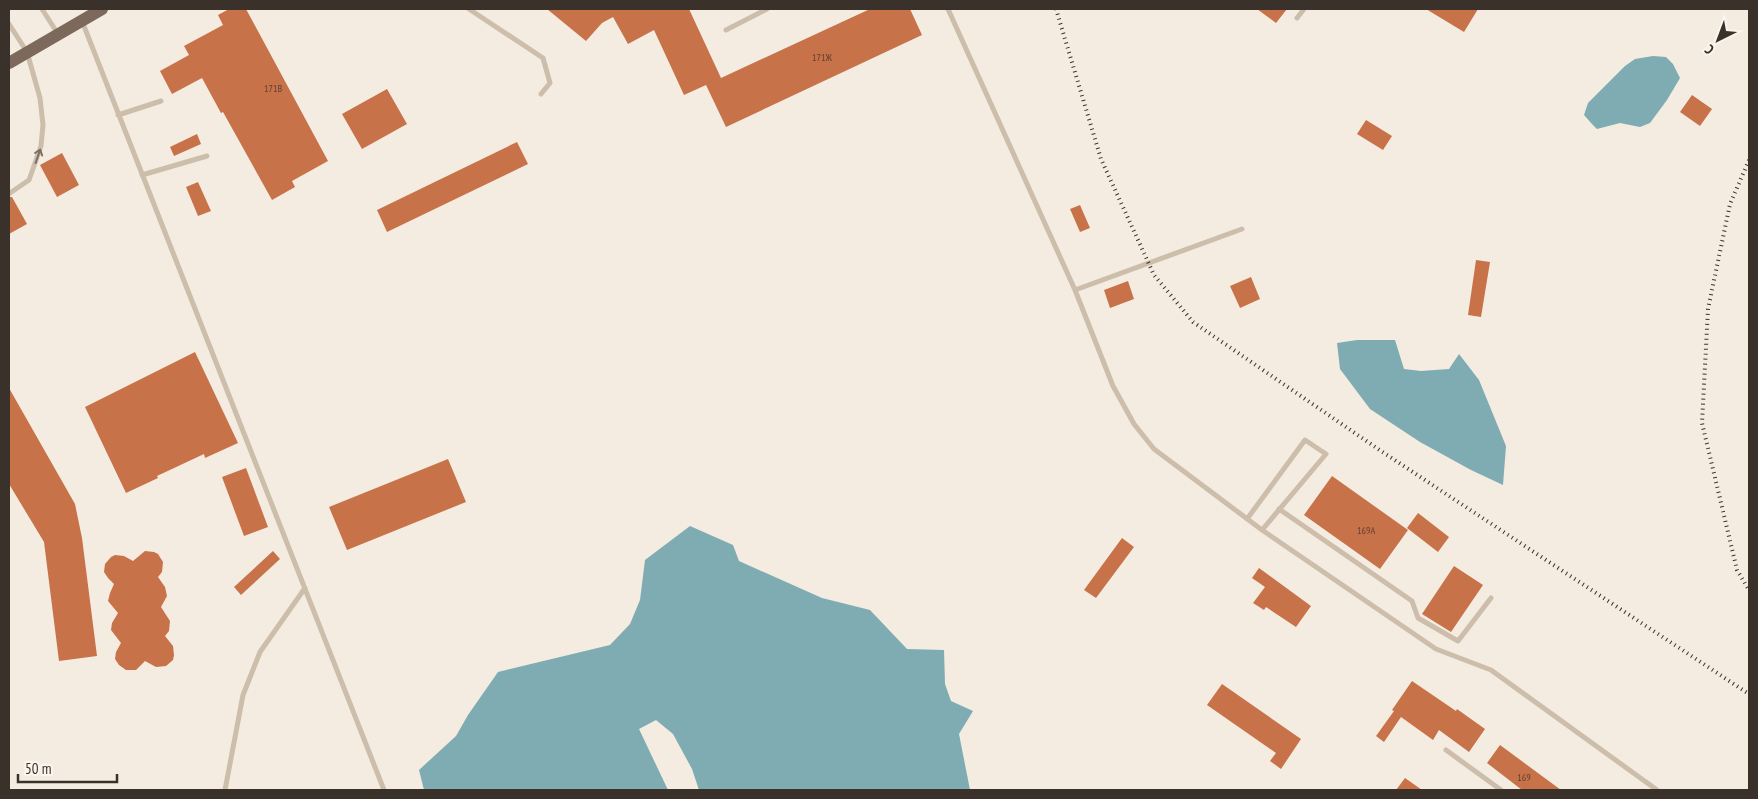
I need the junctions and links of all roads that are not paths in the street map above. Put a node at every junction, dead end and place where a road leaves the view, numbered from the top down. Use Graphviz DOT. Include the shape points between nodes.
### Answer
graph roads {
  1 [pos="42,9"];
  2 [pos="102,9"];
  3 [pos="469,9"];
  4 [pos="767,9"];
  5 [pos="948,9"];
  6 [pos="1304,9"];
  7 [pos="1297,18"];
  8 [pos="82,21"];
  9 [pos="9,24"];
  10 [pos="726,30"];
  11 [pos="58,34"];
  12 [pos="27,52"];
  13 [pos="9,62"];
  14 [pos="541,94"];
  15 [pos="160,101"];
  16 [pos="118,114"];
  17 [pos="207,156"];
  18 [pos="142,174"];
  19 [pos="10,193"];
  20 [pos="1242,229"];
  21 [pos="1075,290"];
  22 [pos="1279,509"];
  23 [pos="1247,519"];
  24 [pos="1262,530"];
  25 [pos="305,588"];
  26 [pos="1491,598"];
  27 [pos="1446,750"];
  28 [pos="225,790"];
  29 [pos="384,790"];
  30 [pos="1500,790"];
  31 [pos="1657,790"];
  1 -- 11 [label="lane"];
  2 -- 8 [label="main road"];
  3 -- 14 [label="lane" via="542,58 550,83"];
  4 -- 10 [label="lane"];
  5 -- 21 [label="lane"];
  6 -- 7 [label="lane"];
  8 -- 11 [label="main road"];
  8 -- 16 [label="lane"];
  9 -- 12 [label="lane"];
  11 -- 12 [label="main road"];
  12 -- 13 [label="main road"];
  19 -- 12 [label="lane, one-way" via="29,180 41,146 40,98"];
  15 -- 16 [label="lane"];
  16 -- 18 [label="lane"];
  17 -- 18 [label="lane"];
  18 -- 25 [label="lane"];
  20 -- 21 [label="lane"];
  21 -- 23 [label="lane" via="1113,386 1134,424 1154,449"];
  22 -- 23 [label="lane" via="1326,454 1305,440"];
  22 -- 24 [label="lane"];
  22 -- 26 [label="lane" via="1412,601 1418,618 1458,641"];
  23 -- 24 [label="lane"];
  24 -- 31 [label="lane" via="1436,649 1491,670"];
  25 -- 28 [label="lane" via="260,652 243,695"];
  25 -- 29 [label="lane"];
  27 -- 30 [label="lane"];
}
